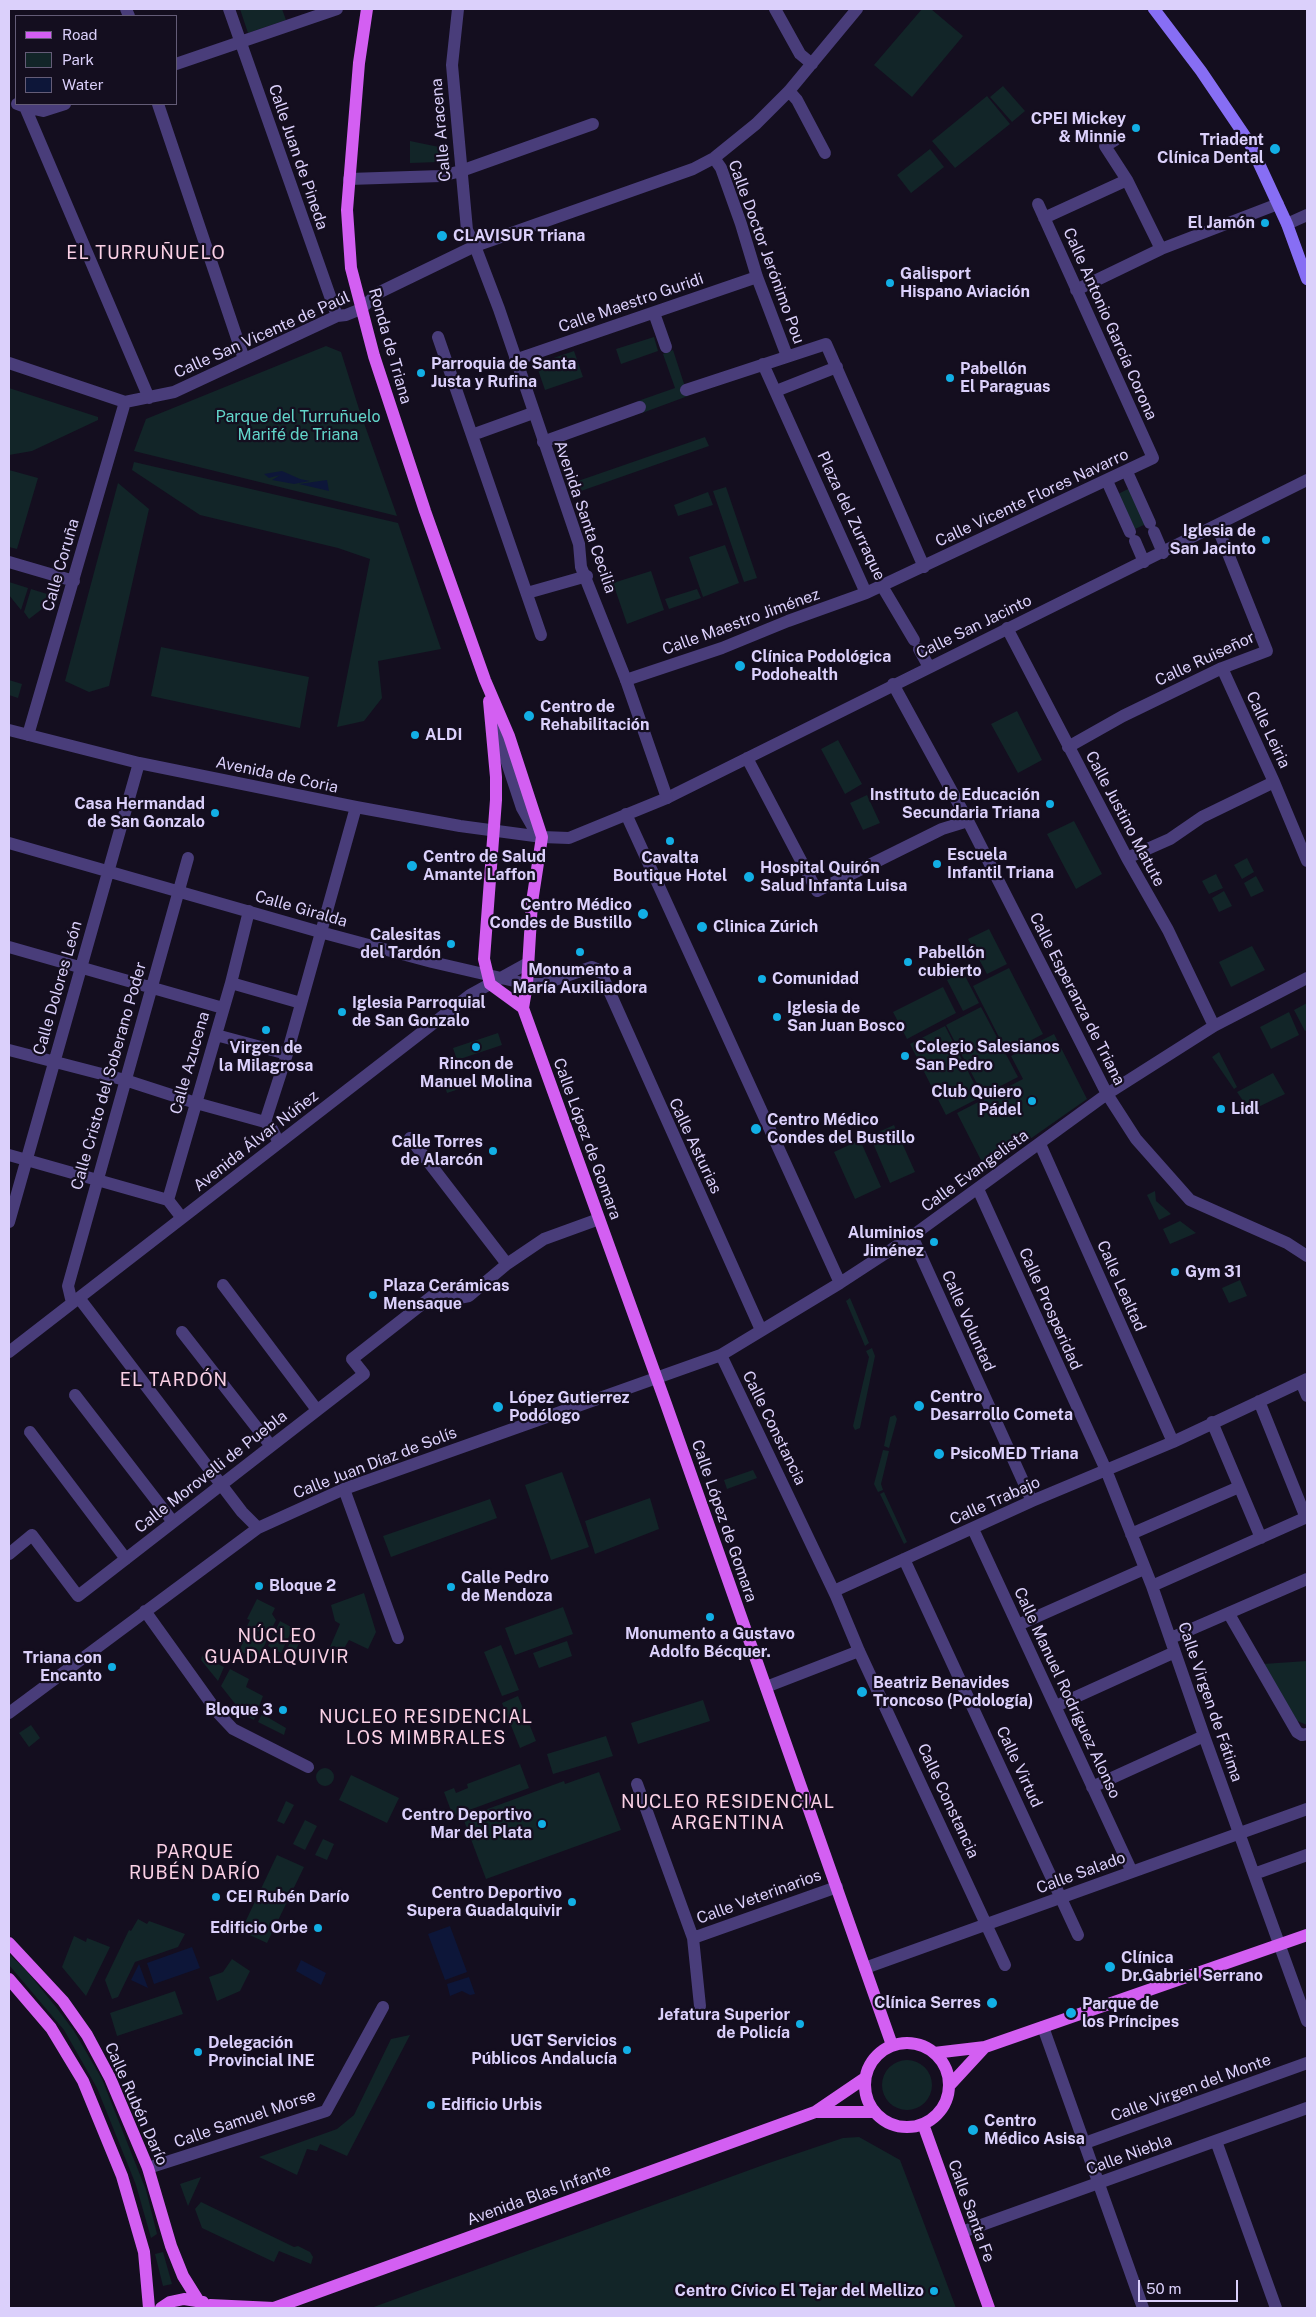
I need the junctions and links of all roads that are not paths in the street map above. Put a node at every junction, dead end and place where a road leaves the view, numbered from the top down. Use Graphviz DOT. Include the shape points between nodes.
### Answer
graph roads {
  1 [pos="229,9"];
  2 [pos="335,9"];
  3 [pos="367,9"];
  4 [pos="458,9"];
  5 [pos="775,9"];
  6 [pos="857,9"];
  7 [pos="1154,9"];
  8 [pos="240,42"];
  9 [pos="178,63"];
  10 [pos="812,64"];
  11 [pos="789,91"];
  12 [pos="20,105"];
  13 [pos="63,105"];
  14 [pos="158,105"];
  15 [pos="593,124"];
  16 [pos="1115,140"];
  17 [pos="825,153"];
  18 [pos="714,158"];
  19 [pos="461,171"];
  20 [pos="350,179"];
  21 [pos="1127,180"];
  22 [pos="1038,204"];
  23 [pos="1278,204"];
  24 [pos="1307,215"];
  25 [pos="1044,218"];
  26 [pos="1287,224"];
  27 [pos="475,246"];
  28 [pos="1161,249"];
  29 [pos="757,277"];
  30 [pos="1307,279"];
  31 [pos="1076,290"];
  32 [pos="361,309"];
  33 [pos="654,313"];
  34 [pos="337,316"];
  35 [pos="438,337"];
  36 [pos="666,348"];
  37 [pos="787,356"];
  38 [pos="244,358"];
  39 [pos="515,360"];
  40 [pos="9,364"];
  41 [pos="763,364"];
  42 [pos="837,367"];
  43 [pos="686,390"];
  44 [pos="776,391"];
  45 [pos="149,398"];
  46 [pos="124,402"];
  47 [pos="640,407"];
  48 [pos="533,413"];
  49 [pos="472,434"];
  50 [pos="543,442"];
  51 [pos="1153,458"];
  52 [pos="1127,472"];
  53 [pos="1307,480"];
  54 [pos="1108,481"];
  55 [pos="1217,526"];
  56 [pos="1163,552"];
  57 [pos="9,562"];
  58 [pos="1144,562"];
  59 [pos="924,567"];
  60 [pos="587,576"];
  61 [pos="74,581"];
  62 [pos="882,586"];
  63 [pos="866,593"];
  64 [pos="527,594"];
  65 [pos="1007,628"];
  66 [pos="541,635"];
  67 [pos="929,667"];
  68 [pos="1222,668"];
  69 [pos="485,680"];
  70 [pos="626,680"];
  71 [pos="893,684"];
  72 [pos="492,715"];
  73 [pos="9,730"];
  74 [pos="28,735"];
  75 [pos="1068,747"];
  76 [pos="747,758"];
  77 [pos="139,763"];
  78 [pos="1274,782"];
  79 [pos="666,798"];
  80 [pos="356,808"];
  81 [pos="626,814"];
  82 [pos="968,821"];
  83 [pos="494,831"];
  84 [pos="540,837"];
  85 [pos="9,843"];
  86 [pos="188,858"];
  87 [pos="1127,858"];
  88 [pos="1307,861"];
  89 [pos="109,872"];
  90 [pos="179,892"];
  91 [pos="249,911"];
  92 [pos="320,932"];
  93 [pos="9,947"];
  94 [pos="528,963"];
  95 [pos="81,968"];
  96 [pos="602,975"];
  97 [pos="1307,978"];
  98 [pos="492,979"];
  99 [pos="231,983"];
  100 [pos="527,984"];
  101 [pos="152,987"];
  102 [pos="301,1003"];
  103 [pos="223,1008"];
  104 [pos="523,1008"];
  105 [pos="1214,1026"];
  106 [pos="216,1035"];
  107 [pos="9,1050"];
  108 [pos="286,1054"];
  109 [pos="54,1063"];
  110 [pos="125,1080"];
  111 [pos="1107,1094"];
  112 [pos="196,1104"];
  113 [pos="265,1122"];
  114 [pos="410,1138"];
  115 [pos="279,1143"];
  116 [pos="1040,1144"];
  117 [pos="9,1155"];
  118 [pos="26,1160"];
  119 [pos="96,1180"];
  120 [pos="978,1189"];
  121 [pos="168,1200"];
  122 [pos="182,1218"];
  123 [pos="599,1219"];
  124 [pos="9,1222"];
  125 [pos="912,1236"];
  126 [pos="1307,1256"];
  127 [pos="507,1264"];
  128 [pos="840,1283"];
  129 [pos="223,1285"];
  130 [pos="75,1301"];
  131 [pos="761,1330"];
  132 [pos="182,1332"];
  133 [pos="9,1352"];
  134 [pos="721,1355"];
  135 [pos="657,1380"];
  136 [pos="1304,1381"];
  137 [pos="75,1394"];
  138 [pos="1307,1396"];
  139 [pos="1259,1401"];
  140 [pos="317,1410"];
  141 [pos="1212,1422"];
  142 [pos="30,1432"];
  143 [pos="1173,1442"];
  144 [pos="271,1446"];
  145 [pos="1106,1470"];
  146 [pos="221,1485"];
  147 [pos="1239,1487"];
  148 [pos="344,1489"];
  149 [pos="1032,1501"];
  150 [pos="1307,1517"];
  151 [pos="173,1522"];
  152 [pos="258,1528"];
  153 [pos="973,1528"];
  154 [pos="1131,1534"];
  155 [pos="1261,1538"];
  156 [pos="9,1554"];
  157 [pos="126,1559"];
  158 [pos="904,1559"];
  159 [pos="1144,1569"];
  160 [pos="1307,1579"];
  161 [pos="1152,1586"];
  162 [pos="834,1591"];
  163 [pos="145,1611"];
  164 [pos="1229,1614"];
  165 [pos="1018,1625"];
  166 [pos="398,1638"];
  167 [pos="1171,1638"];
  168 [pos="860,1652"];
  169 [pos="1175,1652"];
  170 [pos="766,1688"];
  171 [pos="1056,1706"];
  172 [pos="9,1714"];
  173 [pos="1305,1735"];
  174 [pos="1204,1736"];
  175 [pos="308,1767"];
  176 [pos="637,1784"];
  177 [pos="1092,1787"];
  178 [pos="1307,1809"];
  179 [pos="1239,1833"];
  180 [pos="1307,1855"];
  181 [pos="1132,1872"];
  182 [pos="1254,1874"];
  183 [pos="836,1887"];
  184 [pos="1061,1897"];
  185 [pos="988,1924"];
  186 [pos="1078,1935"];
  187 [pos="1307,1935"];
  188 [pos="693,1938"];
  189 [pos="9,1943"];
  190 [pos="1281,1945"];
  191 [pos="1006,1965"];
  192 [pos="865,1968"];
  193 [pos="9,1979"];
  194 [pos="700,2006"];
  195 [pos="383,2008"];
  196 [pos="1307,2021"];
  197 [pos="1043,2027"];
  198 [pos="892,2045"];
  199 [pos="985,2047"];
  200 [pos="934,2053"];
  201 [pos="1307,2063"];
  202 [pos="865,2078"];
  203 [pos="949,2086"];
  204 [pos="1307,2108"];
  205 [pos="815,2112"];
  206 [pos="874,2112"];
  207 [pos="923,2124"];
  208 [pos="1216,2141"];
  209 [pos="1085,2143"];
  210 [pos="148,2168"];
  211 [pos="1099,2183"];
  212 [pos="962,2232"];
  213 [pos="207,2304"];
  214 [pos="149,2308"];
  215 [pos="161,2308"];
  216 [pos="274,2308"];
  217 [pos="989,2308"];
  218 [pos="1143,2308"];
  219 [pos="1276,2308"];
  1 -- 8 [label="street, Calle Juan de Pineda"];
  2 -- 8 [label="street"];
  3 -- 20 [label="main road, Ronda de Triana" via="359,63"];
  4 -- 19 [label="street, Calle Aracena" via="452,65"];
  5 -- 10 [label="street" via="800,54"];
  6 -- 10 [label="street, Calle San Vicente de Paúl"];
  7 -- 23 [label="main road" via="1249,142"];
  8 -- 9 [label="street"];
  8 -- 34 [label="street, Calle Juan de Pineda"];
  10 -- 11 [label="street, Calle San Vicente de Paúl"];
  11 -- 17 [label="street"];
  11 -- 18 [label="street, Calle San Vicente de Paúl" via="756,124"];
  12 -- 13 [label="street" via="44,111"];
  12 -- 45 [label="street"];
  14 -- 38 [label="street"];
  15 -- 19 [label="street"];
  16 -- 21 [label="street" via="1105,146"];
  18 -- 27 [label="street, Calle San Vicente de Paúl" via="693,169"];
  18 -- 29 [label="street, Calle Doctor Jerónimo Pou" via="721,168"];
  19 -- 20 [label="street" via="441,176"];
  19 -- 27 [label="street, Calle Aracena" via="467,230"];
  20 -- 32 [label="main road, Ronda de Triana" via="347,210 351,268"];
  21 -- 25 [label="street"];
  21 -- 28 [label="street"];
  22 -- 25 [label="street, Calle Antonio García Corona"];
  23 -- 26 [label="main road"];
  23 -- 28 [label="street"];
  24 -- 26 [label="street"];
  25 -- 31 [label="street, Calle Antonio García Corona"];
  26 -- 30 [label="main road"];
  27 -- 32 [label="street, Calle San Vicente de Paúl" via="378,293"];
  27 -- 39 [label="street, Avenida Santa Cecilia"];
  28 -- 31 [label="street"];
  29 -- 33 [label="street, Calle Maestro Guridi"];
  29 -- 37 [label="street, Calle Doctor Jerónimo Pou"];
  31 -- 51 [label="street, Calle Antonio García Corona"];
  32 -- 34 [label="street, Calle San Vicente de Paúl" via="346,316"];
  32 -- 69 [label="main road, Ronda de Triana" via="425,511"];
  33 -- 36 [label="street"];
  33 -- 39 [label="street, Calle Maestro Guridi"];
  34 -- 38 [label="street, Calle San Vicente de Paúl"];
  35 -- 49 [label="street"];
  37 -- 41 [label="street"];
  37 -- 42 [label="street" via="826,344"];
  38 -- 45 [label="street, Calle San Vicente de Paúl" via="174,392"];
  39 -- 48 [label="street, Avenida Santa Cecilia"];
  40 -- 46 [label="street"];
  41 -- 43 [label="street"];
  41 -- 44 [label="street, Plaza del Zurraque"];
  42 -- 44 [label="street"];
  42 -- 59 [label="street"];
  44 -- 63 [label="street, Plaza del Zurraque"];
  45 -- 46 [label="street, Calle San Vicente de Paúl"];
  46 -- 61 [label="street, Calle Coruña"];
  47 -- 50 [label="street"];
  48 -- 49 [label="street"];
  48 -- 50 [label="street, Avenida Santa Cecilia"];
  49 -- 64 [label="street"];
  50 -- 60 [label="street, Avenida Santa Cecilia" via="579,544 581,567"];
  51 -- 52 [label="street, Calle Vicente Flores Navarro"];
  52 -- 54 [label="street, Calle Vicente Flores Navarro"];
  52 -- 56 [label="street"];
  53 -- 55 [label="street, Calle San Jacinto"];
  54 -- 58 [label="street"];
  54 -- 59 [label="street, Calle Vicente Flores Navarro"];
  55 -- 56 [label="street, Calle San Jacinto"];
  55 -- 68 [label="street, Calle Ruiseñor" via="1267,651"];
  56 -- 58 [label="street, Calle San Jacinto"];
  57 -- 61 [label="street"];
  58 -- 65 [label="street, Calle San Jacinto"];
  59 -- 62 [label="street, Plaza del Zurraque"];
  60 -- 64 [label="street"];
  60 -- 70 [label="street, Avenida Santa Cecilia"];
  61 -- 74 [label="street, Calle Coruña"];
  62 -- 63 [label="street, Plaza del Zurraque"];
  62 -- 67 [label="street"];
  63 -- 70 [label="street, Calle Maestro Jiménez" via="722,648"];
  64 -- 66 [label="street"];
  65 -- 67 [label="street, Calle San Jacinto"];
  65 -- 75 [label="street, Calle Justino Matute"];
  67 -- 71 [label="street, Calle San Jacinto"];
  68 -- 75 [label="street, Calle Ruiseñor"];
  68 -- 78 [label="street, Calle Leiria"];
  69 -- 72 [label="main road, Ronda de Triana"];
  69 -- 84 [label="main road, Ronda de Triana" via="509,736"];
  70 -- 79 [label="street, Avenida Santa Cecilia"];
  71 -- 76 [label="street, Calle San Jacinto"];
  71 -- 82 [label="street, Calle Esperanza de Triana"];
  72 -- 83 [label="main road, Ronda de Triana" via="496,777"];
  72 -- 84 [label="street, Ronda de Triana" via="522,808"];
  73 -- 74 [label="street, Avenida de Coria"];
  74 -- 77 [label="street, Avenida de Coria"];
  75 -- 87 [label="street, Calle Justino Matute"];
  76 -- 79 [label="street, Calle San Jacinto"];
  76 -- 82 [label="street" via="815,888 821,890 942,829"];
  77 -- 80 [label="street, Avenida de Coria"];
  77 -- 89 [label="street, Calle Dolores León"];
  78 -- 87 [label="street" via="1202,817 1170,839"];
  78 -- 88 [label="street, Calle Leiria"];
  79 -- 81 [label="street, Calle San Jacinto"];
  80 -- 83 [label="street, Avenida de Coria"];
  80 -- 92 [label="street"];
  81 -- 84 [label="street, Calle San Jacinto" via="569,838"];
  81 -- 128 [label="street"];
  82 -- 111 [label="street, Calle Esperanza de Triana"];
  83 -- 84 [label="street, Avenida de Coria"];
  83 -- 98 [label="main road, Ronda de Triana" via="484,948"];
  84 -- 94 [label="main road"];
  85 -- 89 [label="street, Calle Giralda"];
  86 -- 90 [label="street, Calle Cristo del Soberano Poder"];
  87 -- 105 [label="street, Calle Justino Matute" via="1168,930"];
  89 -- 90 [label="street, Calle Giralda"];
  89 -- 95 [label="street, Calle Dolores León"];
  90 -- 91 [label="street, Calle Giralda"];
  90 -- 101 [label="street, Calle Cristo del Soberano Poder"];
  91 -- 92 [label="street, Calle Giralda"];
  91 -- 99 [label="street, Calle Azucena"];
  92 -- 98 [label="street, Calle Giralda"];
  92 -- 102 [label="street"];
  93 -- 95 [label="street"];
  94 -- 98 [label="street, Avenida Álvar Núñez"];
  94 -- 100 [label="main road"];
  95 -- 101 [label="street"];
  95 -- 109 [label="street, Calle Dolores León"];
  96 -- 100 [label="street, Calle Giralda" via="592,967 543,984"];
  96 -- 131 [label="street, Calle Asturias"];
  97 -- 105 [label="street, Calle Evangelista"];
  98 -- 100 [label="street, Calle Giralda"];
  98 -- 104 [label="main road"];
  98 -- 115 [label="street, Avenida Álvar Núñez"];
  99 -- 102 [label="street"];
  99 -- 103 [label="street, Calle Azucena"];
  100 -- 104 [label="main road"];
  101 -- 103 [label="street"];
  101 -- 110 [label="street, Calle Cristo del Soberano Poder"];
  102 -- 108 [label="street"];
  103 -- 106 [label="street, Calle Azucena"];
  104 -- 123 [label="main road, Calle López de Gomara"];
  105 -- 111 [label="street, Calle Evangelista"];
  106 -- 108 [label="street"];
  106 -- 112 [label="street, Calle Azucena"];
  107 -- 109 [label="street"];
  108 -- 113 [label="street"];
  109 -- 110 [label="street"];
  109 -- 118 [label="street, Calle Dolores León"];
  110 -- 112 [label="street"];
  110 -- 119 [label="street, Calle Cristo del Soberano Poder"];
  111 -- 116 [label="street, Calle Evangelista"];
  111 -- 126 [label="street, Calle Esperanza de Triana" via="1136,1139 1190,1200 1287,1243"];
  112 -- 113 [label="street"];
  112 -- 121 [label="street, Calle Azucena"];
  113 -- 115 [label="street"];
  114 -- 127 [label="street"];
  115 -- 122 [label="street, Avenida Álvar Núñez"];
  116 -- 120 [label="street, Calle Evangelista"];
  116 -- 143 [label="street, Calle Lealtad"];
  117 -- 118 [label="street"];
  118 -- 119 [label="street"];
  118 -- 124 [label="street, Calle Dolores León"];
  119 -- 121 [label="street"];
  119 -- 130 [label="street, Calle Cristo del Soberano Poder" via="68,1286"];
  120 -- 125 [label="street, Calle Evangelista"];
  120 -- 145 [label="street, Calle Prosperidad"];
  121 -- 122 [label="street"];
  122 -- 130 [label="street, Avenida Álvar Núñez"];
  123 -- 127 [label="street" via="544,1239"];
  123 -- 135 [label="main road, Calle López de Gomara"];
  125 -- 128 [label="street, Calle Evangelista"];
  125 -- 149 [label="street, Calle Voluntad"];
  127 -- 140 [label="street, Calle Morovelli de Puebla" via="468,1296 435,1294 352,1359 364,1374"];
  128 -- 131 [label="street, Calle Evangelista"];
  129 -- 140 [label="street"];
  130 -- 133 [label="street, Avenida Álvar Núñez"];
  130 -- 146 [label="street"];
  131 -- 134 [label="street, Calle Evangelista"];
  132 -- 144 [label="street"];
  134 -- 135 [label="street, Calle Evangelista"];
  134 -- 162 [label="street, Calle Constancia"];
  135 -- 148 [label="street, Calle Juan Díaz de Solís"];
  135 -- 170 [label="main road, Calle López de Gomara"];
  136 -- 138 [label="street"];
  136 -- 139 [label="street, Calle Trabajo"];
  137 -- 151 [label="street"];
  139 -- 141 [label="street, Calle Trabajo"];
  139 -- 150 [label="street"];
  140 -- 144 [label="street, Calle Morovelli de Puebla"];
  141 -- 143 [label="street, Calle Trabajo"];
  141 -- 147 [label="street"];
  142 -- 157 [label="street"];
  143 -- 145 [label="street, Calle Trabajo"];
  144 -- 146 [label="street, Calle Morovelli de Puebla"];
  145 -- 149 [label="street, Calle Trabajo"];
  145 -- 154 [label="street, Calle Virgen de Fátima"];
  146 -- 151 [label="street, Calle Morovelli de Puebla"];
  146 -- 152 [label="street"];
  147 -- 154 [label="street"];
  147 -- 155 [label="street"];
  148 -- 152 [label="street, Calle Juan Díaz de Solís"];
  148 -- 166 [label="street"];
  149 -- 153 [label="street, Calle Trabajo"];
  150 -- 155 [label="street"];
  151 -- 157 [label="street, Calle Morovelli de Puebla"];
  152 -- 163 [label="street, Calle Juan Díaz de Solís"];
  153 -- 158 [label="street, Calle Trabajo"];
  153 -- 165 [label="street, Calle Manuel Rodríguez Alonso"];
  154 -- 159 [label="street, Calle Virgen de Fátima"];
  155 -- 161 [label="street"];
  156 -- 157 [label="street, Calle Morovelli de Puebla" via="32,1535 78,1596"];
  158 -- 162 [label="street, Calle Trabajo"];
  158 -- 184 [label="street, Calle Virtud"];
  159 -- 161 [label="street, Calle Virgen de Fátima"];
  159 -- 165 [label="street"];
  160 -- 164 [label="street"];
  161 -- 167 [label="street, Calle Virgen de Fátima"];
  162 -- 168 [label="street, Calle Constancia"];
  163 -- 172 [label="street, Calle Juan Díaz de Solís"];
  163 -- 175 [label="street" via="233,1729"];
  164 -- 167 [label="street"];
  164 -- 173 [label="street" via="1297,1732"];
  165 -- 171 [label="street, Calle Manuel Rodríguez Alonso"];
  167 -- 169 [label="street, Calle Virgen de Fátima"];
  168 -- 170 [label="street"];
  168 -- 185 [label="street, Calle Constancia"];
  169 -- 171 [label="street"];
  169 -- 174 [label="street, Calle Virgen de Fátima"];
  170 -- 183 [label="main road, Calle López de Gomara"];
  171 -- 177 [label="street, Calle Manuel Rodríguez Alonso"];
  174 -- 177 [label="street"];
  174 -- 179 [label="street, Calle Virgen de Fátima"];
  176 -- 188 [label="street"];
  177 -- 181 [label="street, Calle Manuel Rodríguez Alonso"];
  178 -- 179 [label="street, Calle Salado"];
  179 -- 181 [label="street, Calle Salado"];
  179 -- 182 [label="street, Calle Virgen de Fátima"];
  180 -- 182 [label="street"];
  181 -- 184 [label="street, Calle Salado"];
  182 -- 190 [label="street, Calle Virgen de Fátima"];
  183 -- 188 [label="street, Calle Veterinarios"];
  183 -- 192 [label="main road, Calle López de Gomara"];
  184 -- 185 [label="street, Calle Salado"];
  184 -- 186 [label="street, Calle Virtud"];
  185 -- 191 [label="street, Calle Constancia"];
  185 -- 192 [label="street, Calle Salado"];
  187 -- 190 [label="main road"];
  188 -- 194 [label="street"];
  189 -- 210 [label="main road, Calle Rubén Darío" via="63,2001 87,2035 110,2078"];
  190 -- 196 [label="street, Calle Virgen de Fátima"];
  190 -- 197 [label="main road"];
  192 -- 198 [label="main road, Calle López de Gomara"];
  193 -- 214 [label="main road" via="51,2028 83,2081 122,2176 144,2252"];
  195 -- 210 [label="street, Calle Samuel Morse" via="326,2111"];
  197 -- 199 [label="main road"];
  197 -- 209 [label="street"];
  198 -- 200 [label="main road" via="914,2044"];
  198 -- 202 [label="main road" via="879,2053"];
  199 -- 200 [label="main road"];
  199 -- 203 [label="main road"];
  200 -- 203 [label="main road" via="942,2062"];
  201 -- 209 [label="street, Calle Virgen del Monte"];
  202 -- 205 [label="main road, Avenida Blas Infante"];
  202 -- 206 [label="main road" via="866,2096"];
  203 -- 207 [label="main road" via="945,2102 936,2115"];
  204 -- 208 [label="street, Calle Niebla"];
  205 -- 206 [label="main road, Avenida Blas Infante"];
  205 -- 216 [label="main road, Avenida Blas Infante"];
  206 -- 207 [label="main road" via="896,2126"];
  207 -- 212 [label="main road, Calle Santa Fe"];
  208 -- 211 [label="street, Calle Niebla"];
  208 -- 219 [label="street"];
  209 -- 211 [label="street"];
  210 -- 213 [label="main road, Calle Rubén Darío" via="183,2276"];
  211 -- 212 [label="street, Calle Niebla"];
  211 -- 218 [label="street"];
  212 -- 217 [label="main road, Calle Santa Fe"];
  213 -- 215 [label="main road" via="184,2298"];
  213 -- 216 [label="main road"];
}
